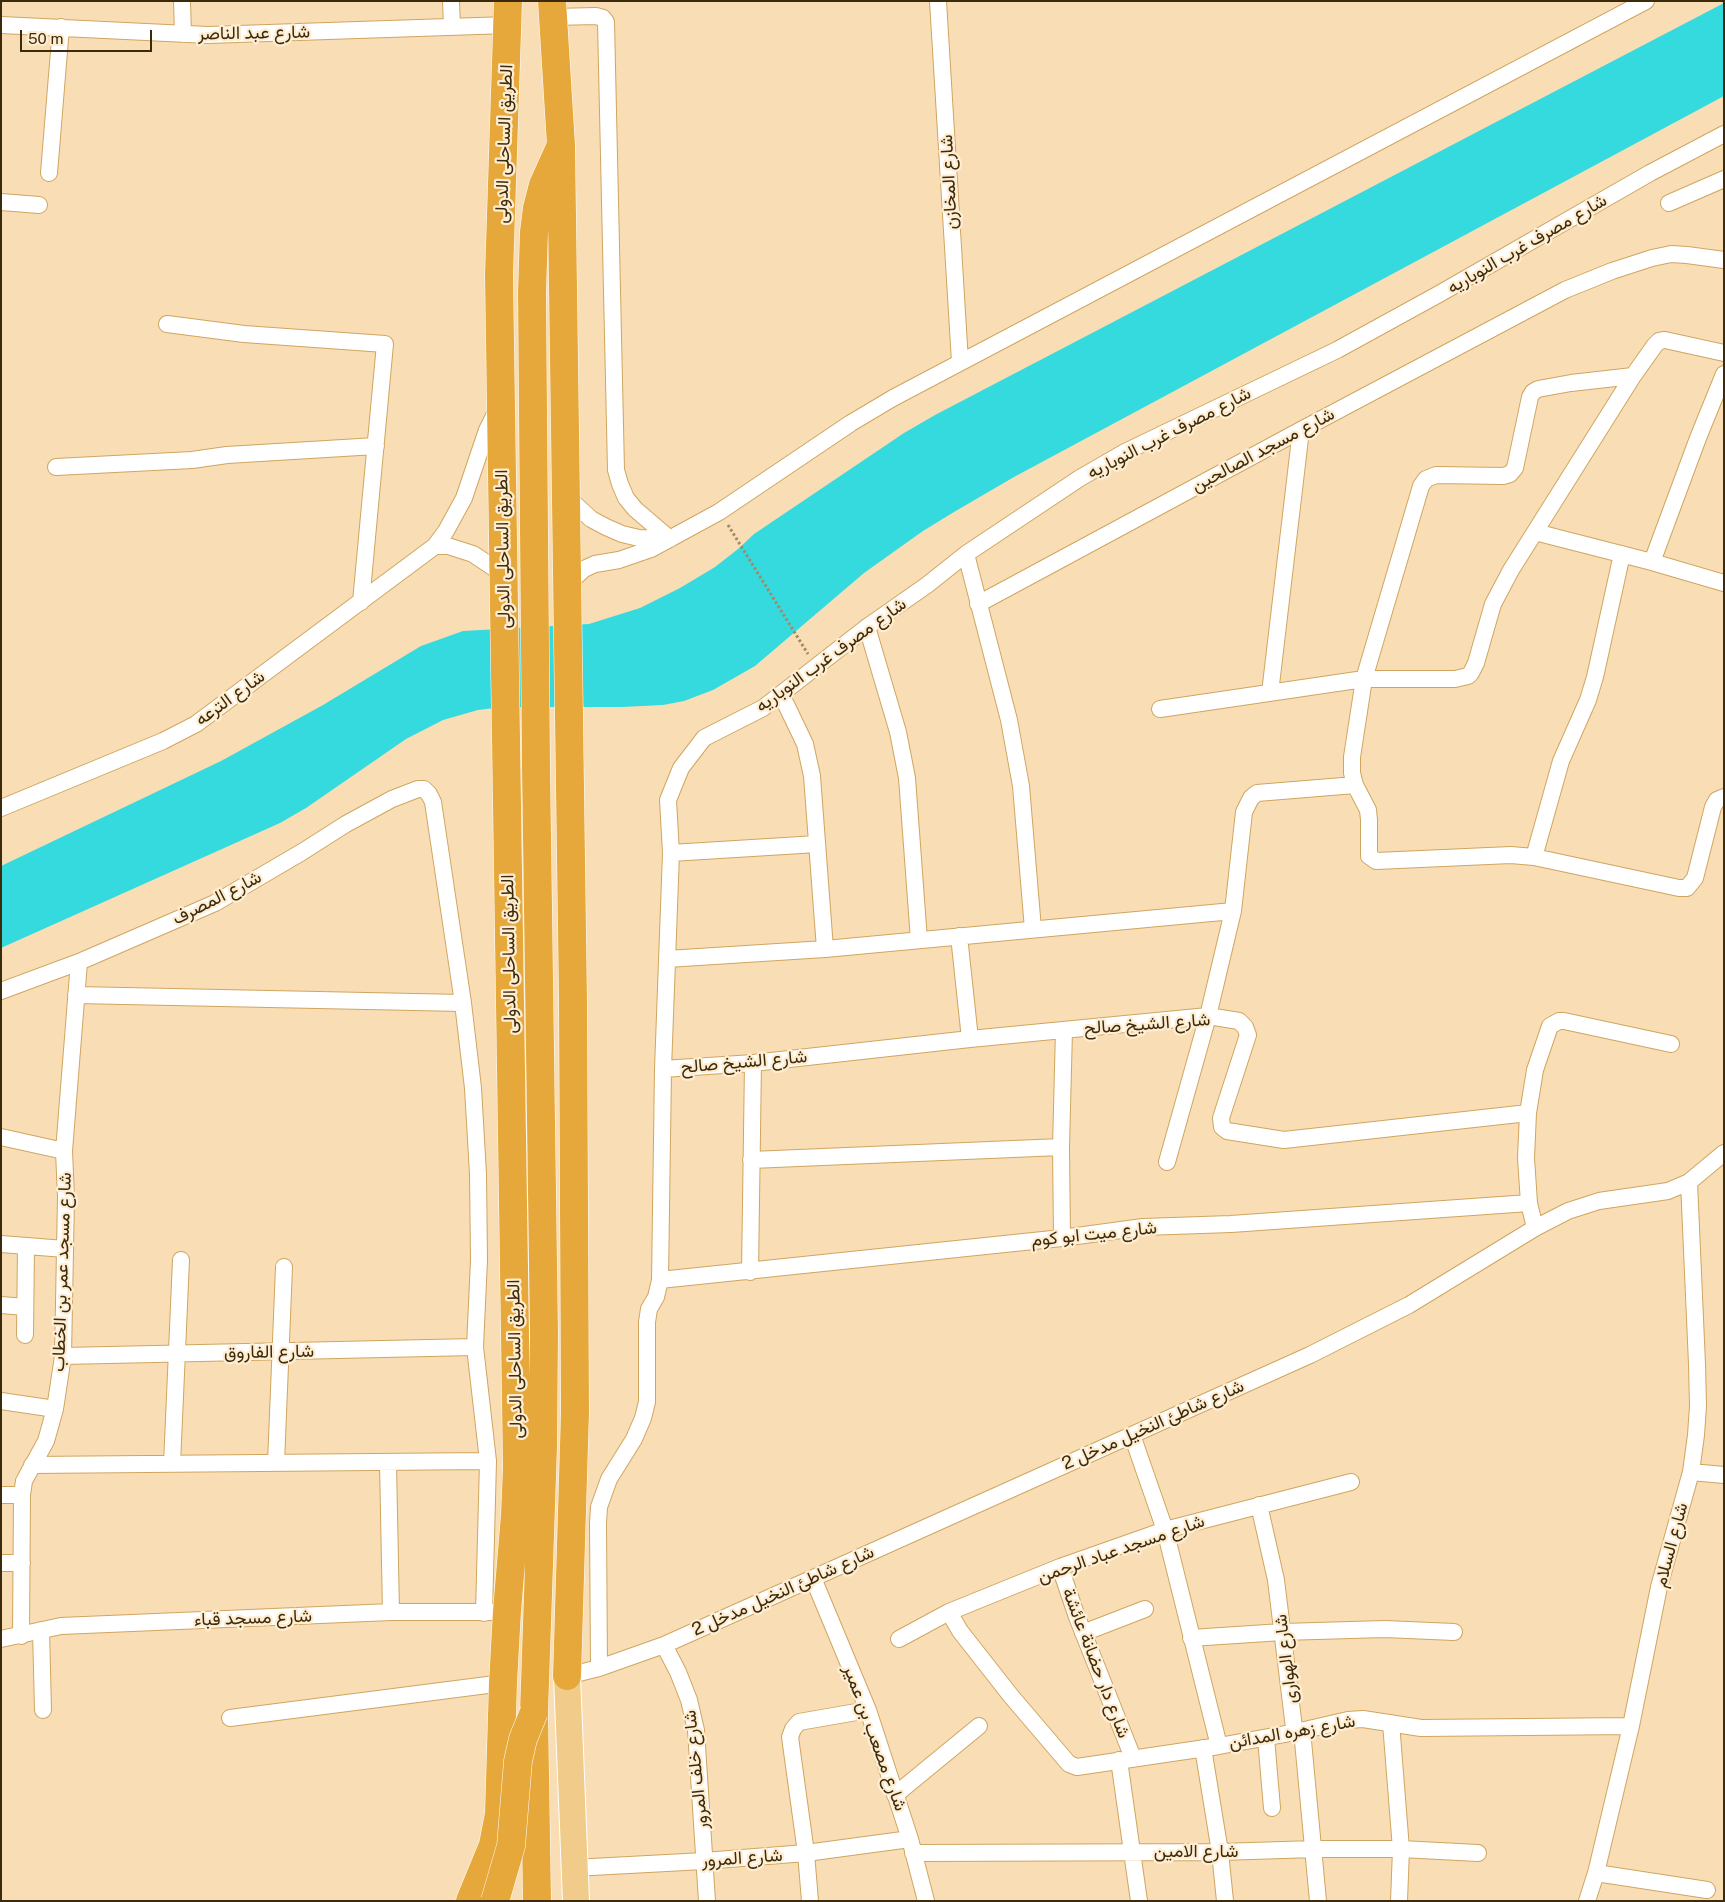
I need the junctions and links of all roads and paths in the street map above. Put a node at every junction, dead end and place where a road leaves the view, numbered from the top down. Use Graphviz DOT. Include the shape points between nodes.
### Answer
graph roads {
  1 [pos="182,1"];
  2 [pos="452,1"];
  3 [pos="938,1"];
  4 [pos="1646,1"];
  5 [pos="553,9"];
  6 [pos="508,13"];
  7 [pos="1,25"];
  8 [pos="61,27"];
  9 [pos="452,27"];
  10 [pos="182,34"];
  11 [pos="1724,134"];
  12 [pos="561,145"];
  13 [pos="49,173"];
  14 [pos="1724,180"];
  15 [pos="1,202"];
  16 [pos="1669,204"];
  17 [pos="39,205"];
  18 [pos="1724,260"];
  19 [pos="167,324"];
  20 [pos="1724,353"];
  21 [pos="960,362"];
  22 [pos="1724,374"];
  23 [pos="1633,376"];
  24 [pos="500,403"];
  25 [pos="1300,430"];
  26 [pos="376,446"];
  27 [pos="56,467"];
  28 [pos="565,495"];
  29 [pos="730,527"];
  30 [pos="1535,532"];
  31 [pos="670,539"];
  32 [pos="435,546"];
  33 [pos="966,554"];
  34 [pos="1622,554"];
  35 [pos="1652,562"];
  36 [pos="503,578"];
  37 [pos="1724,583"];
  38 [pos="566,585"];
  39 [pos="360,602"];
  40 [pos="978,604"];
  41 [pos="867,627"];
  42 [pos="799,640"];
  43 [pos="1364,678"];
  44 [pos="1270,693"];
  45 [pos="781,694"];
  46 [pos="1160,708"];
  47 [pos="1355,785"];
  48 [pos="1724,797"];
  49 [pos="1,808"];
  50 [pos="818,844"];
  51 [pos="671,853"];
  52 [pos="1534,857"];
  53 [pos="1233,912"];
  54 [pos="1033,929"];
  55 [pos="959,936"];
  56 [pos="919,940"];
  57 [pos="826,949"];
  58 [pos="667,959"];
  59 [pos="79,962"];
  60 [pos="1,991"];
  61 [pos="76,995"];
  62 [pos="463,1003"];
  63 [pos="1208,1016"];
  64 [pos="1064,1030"];
  65 [pos="970,1039"];
  66 [pos="1671,1044"];
  67 [pos="753,1063"];
  68 [pos="663,1069"];
  69 [pos="1528,1113"];
  70 [pos="1,1137"];
  71 [pos="1061,1147"];
  72 [pos="64,1150"];
  73 [pos="1724,1153"];
  74 [pos="751,1160"];
  75 [pos="1167,1162"];
  76 [pos="1689,1182"];
  77 [pos="1529,1203"];
  78 [pos="1535,1228"];
  79 [pos="1062,1238"];
  80 [pos="1,1244"];
  81 [pos="26,1246"];
  82 [pos="65,1249"];
  83 [pos="180,1260"];
  84 [pos="284,1266"];
  85 [pos="750,1272"];
  86 [pos="660,1280"];
  87 [pos="1,1305"];
  88 [pos="26,1307"];
  89 [pos="25,1335"];
  90 [pos="475,1346"];
  91 [pos="280,1351"];
  92 [pos="177,1354"];
  93 [pos="63,1356"];
  94 [pos="1,1401"];
  95 [pos="55,1409"];
  96 [pos="1132,1435"];
  97 [pos="488,1461"];
  98 [pos="276,1463"];
  99 [pos="388,1463"];
  100 [pos="172,1464"];
  101 [pos="32,1465"];
  102 [pos="1691,1472"];
  103 [pos="1724,1475"];
  104 [pos="1351,1482"];
  105 [pos="1,1495"];
  106 [pos="22,1495"];
  107 [pos="1259,1505"];
  108 [pos="1165,1530"];
  109 [pos="1,1563"];
  110 [pos="22,1563"];
  111 [pos="1060,1567"];
  112 [pos="813,1578"];
  113 [pos="1145,1609"];
  114 [pos="391,1612"];
  115 [pos="496,1612"];
  116 [pos="948,1612"];
  117 [pos="41,1630"];
  118 [pos="1282,1632"];
  119 [pos="1454,1632"];
  120 [pos="1083,1633"];
  121 [pos="21,1636"];
  122 [pos="1191,1638"];
  123 [pos="1,1639"];
  124 [pos="899,1639"];
  125 [pos="664,1645"];
  126 [pos="599,1668"];
  127 [pos="567,1676"];
  128 [pos="503,1683"];
  129 [pos="43,1710"];
  130 [pos="868,1710"];
  131 [pos="534,1712"];
  132 [pos="230,1718"];
  133 [pos="1391,1724"];
  134 [pos="979,1726"];
  135 [pos="1630,1726"];
  136 [pos="1296,1732"];
  137 [pos="1266,1738"];
  138 [pos="1211,1747"];
  139 [pos="1126,1759"];
  140 [pos="896,1795"];
  141 [pos="1272,1808"];
  142 [pos="493,1844"];
  143 [pos="912,1846"];
  144 [pos="1314,1849"];
  145 [pos="1401,1849"];
  146 [pos="806,1852"];
  147 [pos="1132,1852"];
  148 [pos="1220,1852"];
  149 [pos="1478,1853"];
  150 [pos="704,1861"];
  151 [pos="574,1868"];
  152 [pos="1596,1873"];
  153 [pos="1707,1890"];
  154 [pos="470,1901"];
  155 [pos="495,1901"];
  156 [pos="510,1901"];
  157 [pos="537,1901"];
  158 [pos="576,1901"];
  159 [pos="707,1901"];
  160 [pos="810,1901"];
  161 [pos="926,1901"];
  162 [pos="1139,1901"];
  163 [pos="1225,1901"];
  164 [pos="1318,1901"];
  165 [pos="1399,1901"];
  166 [pos="1587,1901"];
  1 -- 10 [label="street"];
  2 -- 9 [label="street"];
  3 -- 21 [label="street, شارع المخازن"];
  4 -- 21 [label="street"];
  5 -- 12 [label="highway"];
  5 -- 31 [label="street" via="596,16 606,22 616,470 626,498"];
  6 -- 9 [label="street, شارع عبد الناصر"];
  6 -- 24 [label="highway, الطريق الساحلى الدولى" via="500,275"];
  7 -- 8 [label="street, شارع عبد الناصر"];
  8 -- 10 [label="street, شارع عبد الناصر"];
  8 -- 13 [label="street"];
  9 -- 10 [label="street, شارع عبد الناصر"];
  11 -- 33 [label="street, شارع مصرف غرب النوباريه" via="1337,350 1125,452"];
  12 -- 28 [label="highway"];
  12 -- 131 [label="highway" via="543,185 534,232 532,292 544,1334"];
  14 -- 16 [label="street"];
  15 -- 17 [label="street"];
  18 -- 25 [label="street, شارع مسجد الصالحين" via="1671,254 1612,271 1548,299"];
  19 -- 26 [label="street" via="244,334 384,343"];
  20 -- 23 [label="street" via="1659,341"];
  21 -- 31 [label="street" via="852,423 719,512"];
  22 -- 35 [label="street"];
  23 -- 30 [label="street"];
  23 -- 43 [label="street" via="1571,383 1533,392 1515,468 1510,474 1436,475 1426,479 1421,486"];
  24 -- 32 [label="street, شارع الترعه" via="487,430 464,498"];
  24 -- 36 [label="highway, الطريق الساحلى الدولى"];
  25 -- 40 [label="street, شارع مسجد الصالحين"];
  25 -- 44 [label="street"];
  26 -- 27 [label="street"];
  26 -- 39 [label="street"];
  28 -- 31 [label="street" via="591,519 622,534"];
  28 -- 38 [label="highway"];
  29 -- 42 [label="path"];
  30 -- 34 [label="street"];
  30 -- 43 [label="street" via="1493,604 1471,673 1455,679"];
  31 -- 38 [label="street" via="635,555 595,564"];
  32 -- 36 [label="street" via="448,546 473,554"];
  32 -- 39 [label="street, شارع الترعه"];
  33 -- 40 [label="street"];
  33 -- 41 [label="street, شارع مصرف غرب النوباريه"];
  34 -- 35 [label="street"];
  34 -- 52 [label="street" via="1595,677 1561,760"];
  35 -- 37 [label="street"];
  36 -- 115 [label="highway, الطريق الساحلى الدولى" via="517,1419 515,1515"];
  38 -- 127 [label="highway" via="571,764 575,1412"];
  39 -- 49 [label="street, شارع الترعه" via="196,724 163,741"];
  40 -- 54 [label="street" via="1009,720 1021,786"];
  41 -- 45 [label="street, شارع مصرف غرب النوباريه"];
  41 -- 56 [label="street" via="898,732 907,778"];
  43 -- 44 [label="street"];
  43 -- 47 [label="street" via="1352,757"];
  44 -- 46 [label="street"];
  45 -- 50 [label="street" via="805,744 812,776"];
  45 -- 51 [label="street, شارع مصرف غرب النوباريه" via="762,708 704,738 680,768 668,800"];
  47 -- 52 [label="street" via="1368,810 1368,856 1376,862"];
  47 -- 53 [label="street" via="1265,792 1251,798 1244,812"];
  48 -- 52 [label="street" via="1713,807 1695,878 1687,888"];
  50 -- 51 [label="street"];
  50 -- 57 [label="street"];
  51 -- 58 [label="street"];
  53 -- 54 [label="street"];
  53 -- 63 [label="street"];
  54 -- 55 [label="street"];
  55 -- 56 [label="street"];
  55 -- 65 [label="street"];
  56 -- 57 [label="street"];
  57 -- 58 [label="street"];
  58 -- 68 [label="street"];
  59 -- 60 [label="street, شارع المصرف"];
  59 -- 61 [label="street, شارع مسجد عمر بن الخطاب"];
  59 -- 62 [label="street, شارع المصرف" via="215,903 346,824 418,789 430,794 433,802"];
  61 -- 62 [label="street"];
  61 -- 72 [label="street, شارع مسجد عمر بن الخطاب"];
  62 -- 90 [label="street" via="473,1088 478,1174"];
  63 -- 64 [label="street, شارع الشيخ صالح"];
  63 -- 69 [label="street, شارع الشيخ صالح" via="1239,1021 1248,1035 1221,1118 1222,1127 1227,1131 1284,1140"];
  63 -- 75 [label="street"];
  64 -- 65 [label="street, شارع الشيخ صالح"];
  64 -- 71 [label="street"];
  65 -- 67 [label="street, شارع الشيخ صالح"];
  66 -- 69 [label="street" via="1564,1021 1554,1023 1548,1030 1535,1070"];
  67 -- 68 [label="street, شارع الشيخ صالح"];
  67 -- 74 [label="street"];
  68 -- 86 [label="street"];
  69 -- 77 [label="street"];
  70 -- 72 [label="street"];
  71 -- 74 [label="street"];
  71 -- 79 [label="street"];
  72 -- 82 [label="street, شارع مسجد عمر بن الخطاب"];
  73 -- 76 [label="street, شارع شاطئ النخيل مدخل 2"];
  74 -- 85 [label="street"];
  76 -- 78 [label="street, شارع شاطئ النخيل مدخل 2" via="1668,1191 1598,1201 1568,1211"];
  76 -- 102 [label="street, شارع السلام" via="1698,1406"];
  77 -- 78 [label="street"];
  77 -- 79 [label="street, شارع ميت ابو كوم" via="1143,1227"];
  78 -- 96 [label="street, شارع شاطئ النخيل مدخل 2" via="1366,1328"];
  79 -- 85 [label="street, شارع ميت ابو كوم"];
  80 -- 81 [label="street"];
  81 -- 82 [label="street"];
  81 -- 88 [label="street"];
  82 -- 93 [label="street, شارع مسجد عمر بن الخطاب"];
  83 -- 92 [label="street"];
  84 -- 91 [label="street"];
  85 -- 86 [label="street, شارع ميت ابو كوم"];
  86 -- 126 [label="street" via="647,1322 647,1402 643,1418 609,1479 599,1507"];
  87 -- 88 [label="street"];
  88 -- 89 [label="street"];
  90 -- 91 [label="street, شارع الفاروق"];
  90 -- 97 [label="street"];
  91 -- 92 [label="street, شارع الفاروق"];
  91 -- 98 [label="street"];
  92 -- 93 [label="street, شارع الفاروق"];
  92 -- 100 [label="street"];
  93 -- 95 [label="street, شارع مسجد عمر بن الخطاب"];
  94 -- 95 [label="street"];
  95 -- 101 [label="street, شارع مسجد عمر بن الخطاب" via="46,1441"];
  96 -- 108 [label="street"];
  96 -- 112 [label="street, شارع شاطئ النخيل مدخل 2"];
  97 -- 99 [label="street"];
  97 -- 115 [label="street"];
  98 -- 99 [label="street"];
  98 -- 100 [label="street"];
  99 -- 114 [label="street"];
  100 -- 101 [label="street"];
  101 -- 106 [label="street, شارع مسجد عمر بن الخطاب" via="24,1481"];
  102 -- 103 [label="street"];
  102 -- 135 [label="street, شارع السلام" via="1659,1587"];
  104 -- 107 [label="street, شارع مسجد عباد الرحمن"];
  105 -- 106 [label="street"];
  106 -- 110 [label="street, شارع مسجد عمر بن الخطاب"];
  107 -- 108 [label="street, شارع مسجد عباد الرحمن"];
  107 -- 118 [label="street, شارع الهوارى" via="1276,1580"];
  108 -- 111 [label="street, شارع مسجد عباد الرحمن"];
  108 -- 122 [label="street"];
  109 -- 110 [label="street"];
  110 -- 121 [label="street, شارع مسجد عمر بن الخطاب"];
  111 -- 116 [label="street, شارع مسجد عباد الرحمن"];
  111 -- 120 [label="street, شارع دار حضانة عائشة"];
  112 -- 125 [label="street, شارع شاطئ النخيل مدخل 2"];
  112 -- 130 [label="street, شارع مصعب بن عمير"];
  113 -- 120 [label="street"];
  114 -- 115 [label="street, شارع مسجد قباء"];
  114 -- 117 [label="street, شارع مسجد قباء" via="70,1626"];
  115 -- 128 [label="highway, الطريق الساحلى الدولى"];
  116 -- 124 [label="street, شارع مسجد عباد الرحمن"];
  116 -- 139 [label="street, شارع زهره المدائن" via="971,1646 1069,1764 1077,1767"];
  117 -- 121 [label="street, شارع مسجد قباء"];
  117 -- 129 [label="street"];
  118 -- 119 [label="street" via="1385,1629"];
  118 -- 122 [label="street"];
  118 -- 136 [label="street, شارع الهوارى"];
  120 -- 139 [label="street, شارع دار حضانة عائشة"];
  121 -- 123 [label="street, شارع مسجد قباء"];
  122 -- 138 [label="street"];
  125 -- 126 [label="street, شارع شاطئ النخيل مدخل 2"];
  125 -- 150 [label="street, شارع خلف المرور" via="689,1700 696,1730"];
  126 -- 127 [label="street, شارع شاطئ النخيل مدخل 2"];
  127 -- 151 [label="main road"];
  128 -- 132 [label="street"];
  128 -- 142 [label="highway, الطريق الساحلى الدولى" via="499,1814"];
  130 -- 140 [label="street, شارع مصعب بن عمير"];
  130 -- 146 [label="street" via="799,1722 793,1729 790,1737"];
  131 -- 155 [label="highway, bridge" via="523,1739 511,1846"];
  131 -- 157 [label="highway"];
  133 -- 135 [label="street, شارع زهره المدائن" via="1421,1728"];
  133 -- 136 [label="street, شارع زهره المدائن" via="1379,1720 1348,1720"];
  133 -- 145 [label="street"];
  134 -- 140 [label="street"];
  135 -- 152 [label="street, شارع السلام"];
  136 -- 137 [label="street, شارع زهره المدائن"];
  136 -- 144 [label="street, شارع الهوارى" via="1303,1741"];
  137 -- 138 [label="street, شارع زهره المدائن"];
  137 -- 141 [label="street"];
  138 -- 139 [label="street, شارع زهره المدائن"];
  138 -- 148 [label="street"];
  139 -- 147 [label="street, شارع دار حضانة عائشة"];
  140 -- 143 [label="street, شارع مصعب بن عمير"];
  142 -- 154 [label="highway, الطريق الساحلى الدولى"];
  142 -- 156 [label="main road"];
  143 -- 146 [label="street, شارع المرور"];
  143 -- 147 [label="street, شارع الامين"];
  143 -- 161 [label="street, شارع مصعب بن عمير"];
  144 -- 145 [label="street, شارع الامين"];
  144 -- 148 [label="street, شارع الامين"];
  144 -- 164 [label="street, شارع الهوارى"];
  145 -- 149 [label="street, شارع الامين"];
  145 -- 165 [label="street"];
  146 -- 150 [label="street, شارع المرور"];
  146 -- 160 [label="street"];
  147 -- 148 [label="street, شارع الامين"];
  147 -- 162 [label="street, شارع دار حضانة عائشة"];
  148 -- 163 [label="street"];
  150 -- 151 [label="street, شارع المرور"];
  150 -- 159 [label="street, شارع خلف المرور"];
  151 -- 158 [label="main road"];
  152 -- 153 [label="street"];
  152 -- 166 [label="street, شارع السلام"];
}
